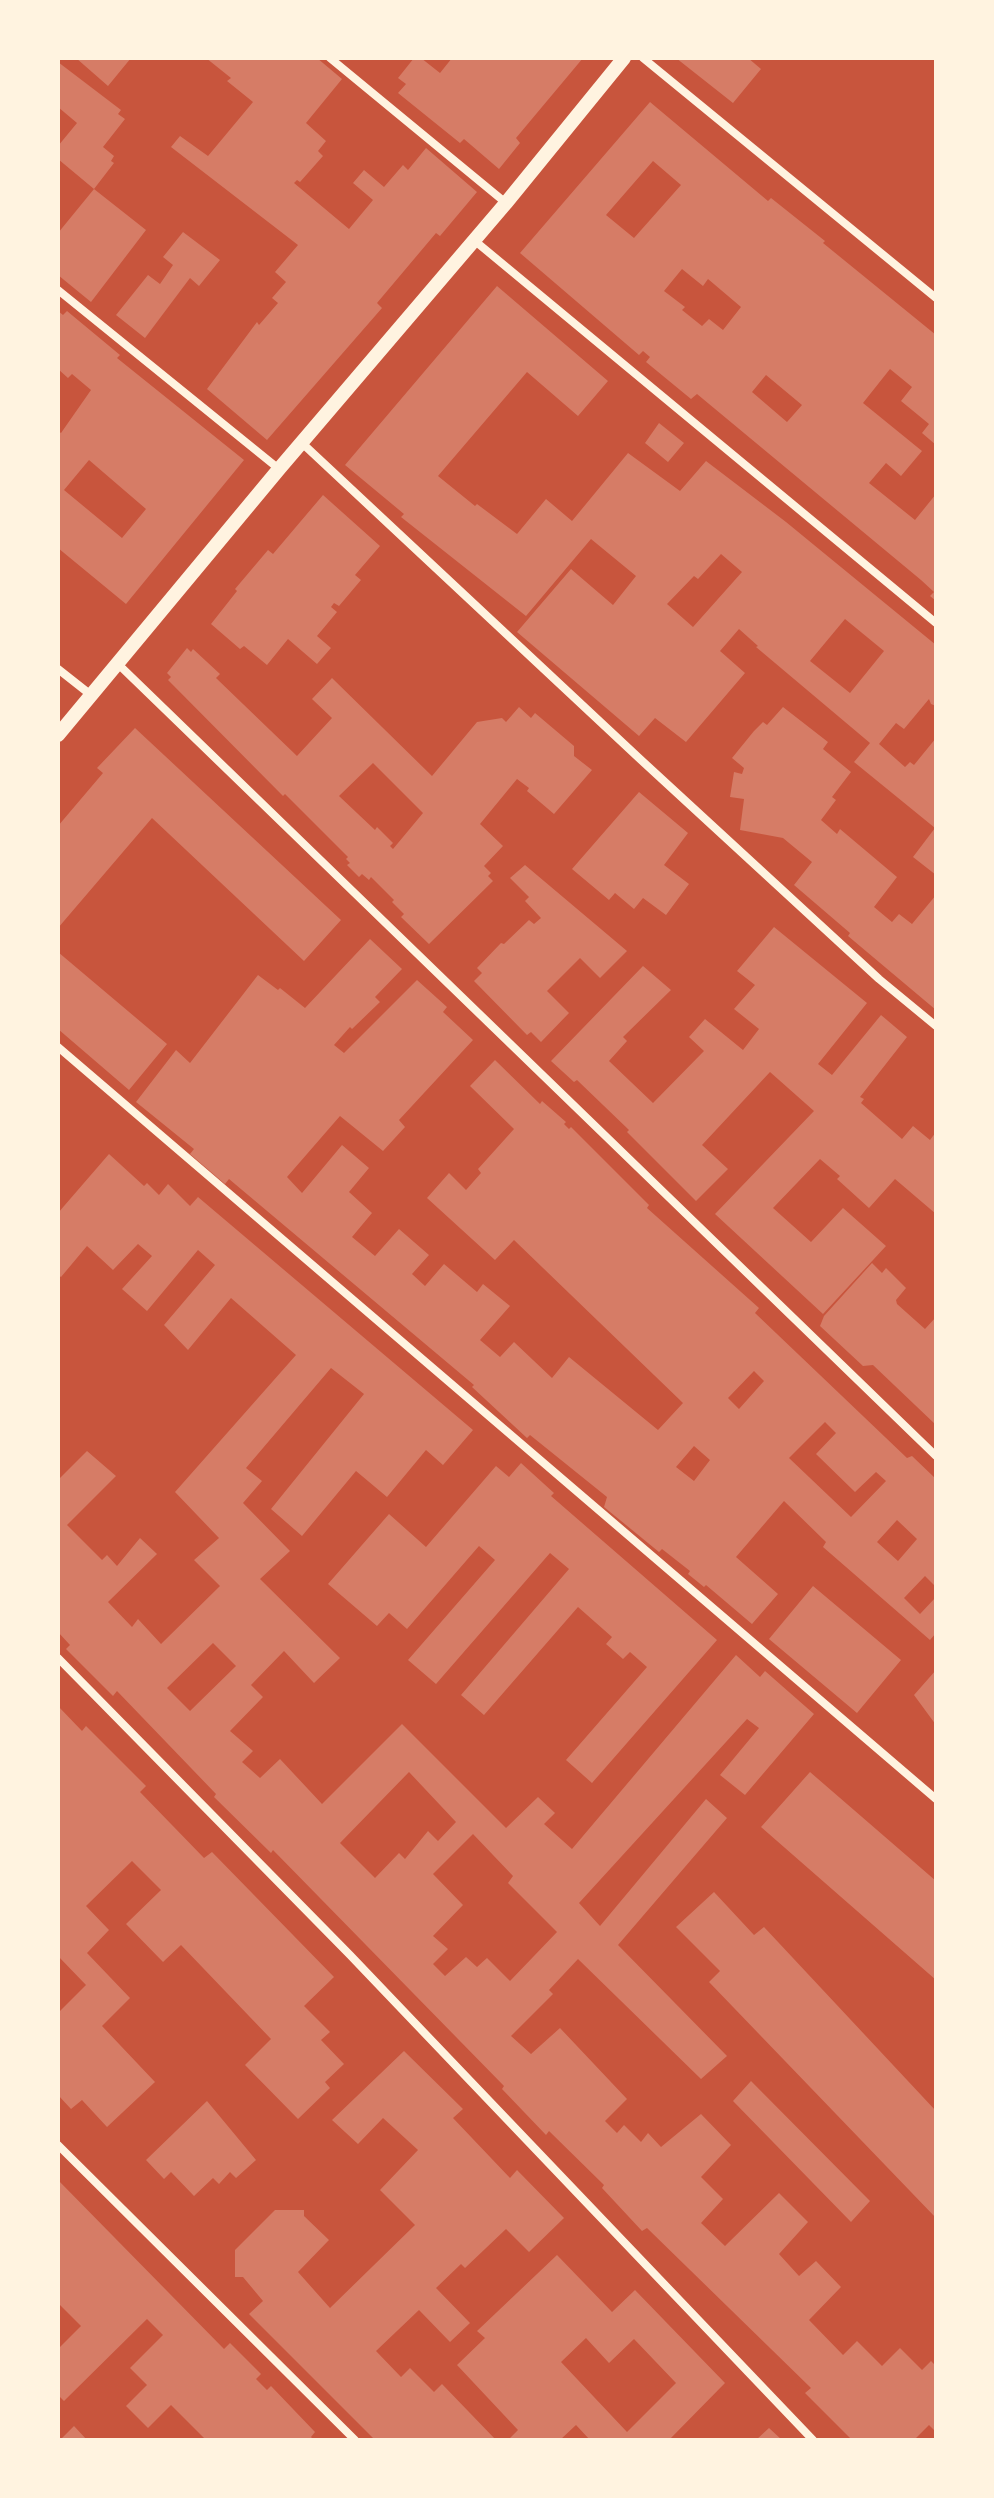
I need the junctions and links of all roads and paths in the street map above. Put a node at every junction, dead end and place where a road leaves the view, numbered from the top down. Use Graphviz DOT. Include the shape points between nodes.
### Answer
graph roads {
  1 [pos="330,58"];
  2 [pos="624,58"];
  3 [pos="643,58"];
  4 [pos="506,203"];
  5 [pos="475,241"];
  6 [pos="58,290"];
  7 [pos="936,298"];
  8 [pos="302,443"];
  9 [pos="279,469"];
  10 [pos="936,623"];
  11 [pos="117,663"];
  12 [pos="58,669"];
  13 [pos="91,695"];
  14 [pos="58,735"];
  15 [pos="936,1026"];
  16 [pos="58,1047"];
  17 [pos="936,1456"];
  18 [pos="58,1658"];
  19 [pos="936,1799"];
  20 [pos="58,2145"];
  21 [pos="355,2440"];
  22 [pos="813,2440"];
  1 -- 4 [label="street"];
  2 -- 4 [label="street"];
  3 -- 7 [label="street"];
  4 -- 5 [label="street"];
  5 -- 8 [label="street"];
  5 -- 10 [label="street"];
  6 -- 9 [label="street"];
  8 -- 9 [label="street"];
  8 -- 15 [label="street" via="720,833"];
  9 -- 11 [label="street"];
  11 -- 13 [label="street"];
  11 -- 17 [label="street"];
  12 -- 13 [label="street"];
  13 -- 14 [label="street"];
  16 -- 19 [label="street"];
  18 -- 22 [label="street"];
  20 -- 21 [label="street"];
}
